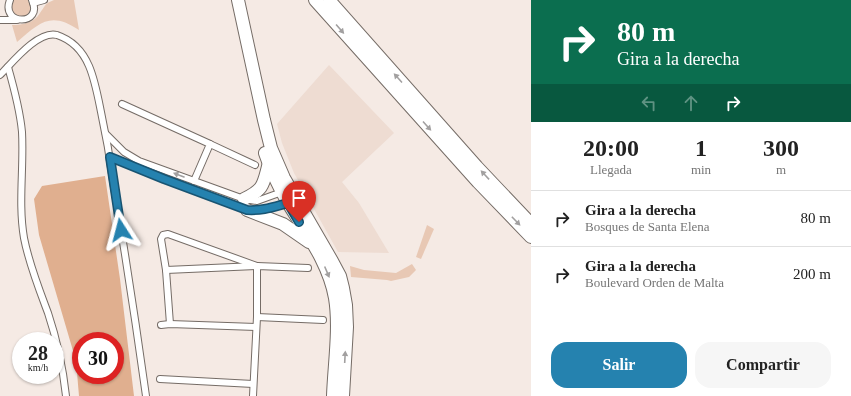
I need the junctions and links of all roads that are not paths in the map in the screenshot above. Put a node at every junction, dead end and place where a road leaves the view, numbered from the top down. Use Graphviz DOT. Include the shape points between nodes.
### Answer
graph roads {
  1 [pos="9,0"];
  2 [pos="44,0"];
  3 [pos="231,0"];
  4 [pos="238,0"];
  5 [pos="315,0"];
  6 [pos="329,0"];
  7 [pos="33,1"];
  8 [pos="8,9"];
  9 [pos="19,20"];
  10 [pos="0,21"];
  11 [pos="8,67"];
  12 [pos="0,76"];
  13 [pos="122,104"];
  14 [pos="105,134"];
  15 [pos="210,144"];
  16 [pos="110,157"];
  17 [pos="269,163"];
  18 [pos="255,165"];
  19 [pos="194,181"];
  20 [pos="282,192"];
  21 [pos="288,203"];
  22 [pos="245,204"];
  23 [pos="531,224"];
  24 [pos="531,237"];
  25 [pos="315,247"];
  26 [pos="257,266"];
  27 [pos="308,268"];
  28 [pos="166,270"];
  29 [pos="257,317"];
  30 [pos="323,320"];
  31 [pos="170,324"];
  32 [pos="161,325"];
  33 [pos="256,327"];
  34 [pos="160,379"];
  35 [pos="253,384"];
  36 [pos="66,396"];
  37 [pos="146,396"];
  38 [pos="253,396"];
  39 [pos="333,396"];
  40 [pos="343,396"];
  1 -- 8 [label="street"];
  2 -- 7 [label="street"];
  3 -- 17 [label="highway" via="260,136"];
  40 -- 4 [label="highway, one-way" via="347,327 346,305 340,276 284,178 271,148"];
  5 -- 24 [label="highway, one-way" via="478,182"];
  23 -- 6 [label="highway, one-way"];
  7 -- 9 [label="street" via="34,9 30,17"];
  8 -- 9 [label="street" via="12,16"];
  8 -- 10 [label="street"];
  9 -- 10 [label="street"];
  11 -- 12 [label="street"];
  11 -- 14 [label="street" via="45,36 56,35 68,40 76,46 89,66"];
  11 -- 36 [label="street" via="22,132 21,216 25,240 61,360"];
  13 -- 15 [label="street"];
  14 -- 16 [label="street"];
  19 -- 14 [label="street, one-way" via="124,152"];
  15 -- 18 [label="street"];
  15 -- 19 [label="street"];
  16 -- 22 [label="street" via="164,179"];
  16 -- 37 [label="street"];
  17 -- 20 [label="highway"];
  17 -- 22 [label="highway" via="260,189"];
  19 -- 22 [label="street"];
  20 -- 21 [label="highway"];
  20 -- 22 [label="street"];
  21 -- 22 [label="street" via="256,211"];
  21 -- 25 [label="highway"];
  22 -- 25 [label="highway" via="283,224"];
  25 -- 39 [label="highway, one-way" via="327,272 335,299"];
  26 -- 27 [label="street"];
  26 -- 28 [label="street"];
  26 -- 28 [label="street" via="166,234 162,239"];
  26 -- 29 [label="street"];
  28 -- 31 [label="street"];
  29 -- 30 [label="street"];
  29 -- 33 [label="street"];
  31 -- 32 [label="street"];
  31 -- 33 [label="street"];
  33 -- 35 [label="street"];
  34 -- 35 [label="street"];
  35 -- 38 [label="street"];
}
